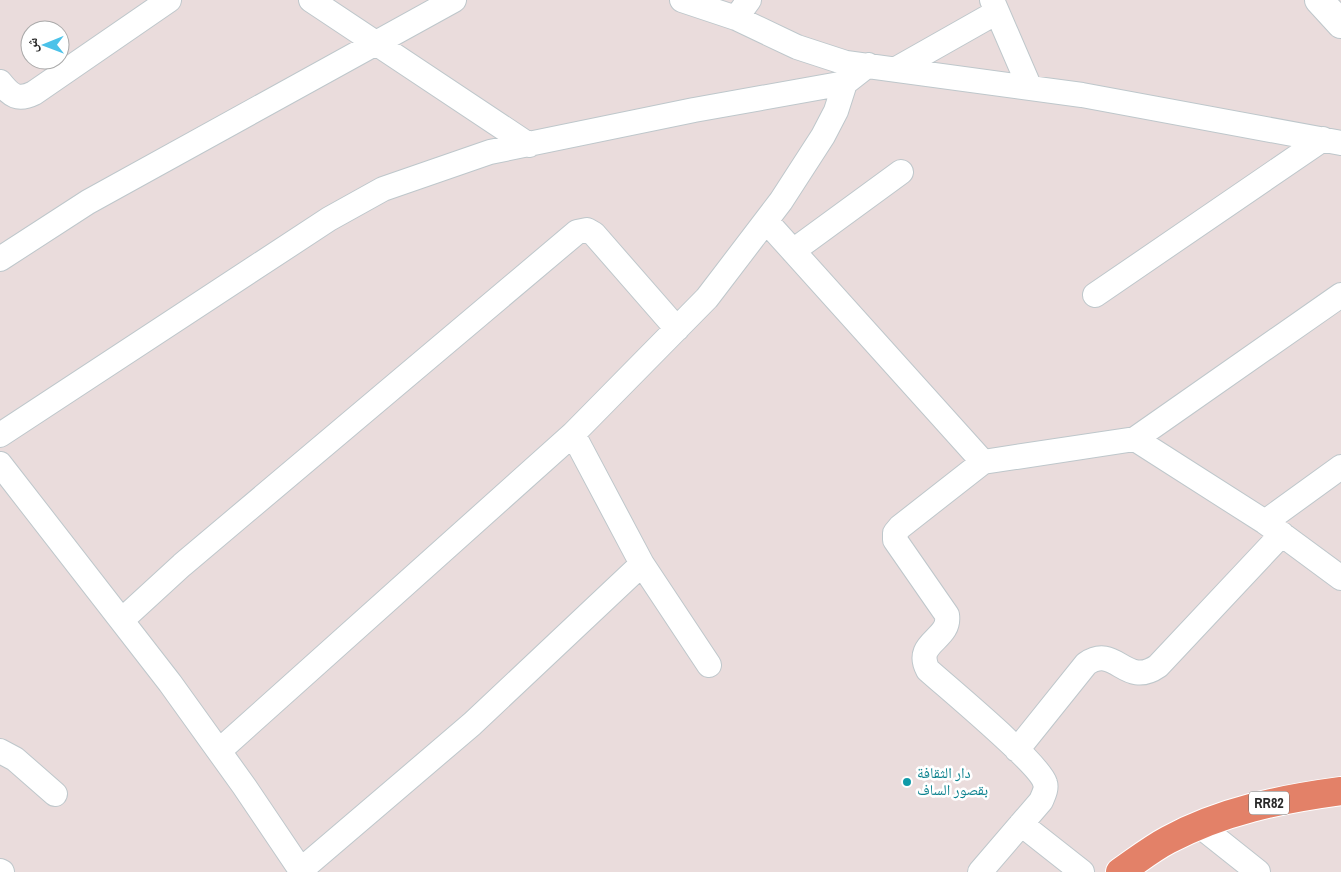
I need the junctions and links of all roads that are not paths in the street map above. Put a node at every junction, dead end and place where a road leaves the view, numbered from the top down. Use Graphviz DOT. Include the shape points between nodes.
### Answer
graph roads {
  1 [pos="169,0"];
  2 [pos="311,0"];
  3 [pos="454,0"];
  4 [pos="682,0"];
  5 [pos="995,6"];
  6 [pos="742,9"];
  7 [pos="379,43"];
  8 [pos="868,65"];
  9 [pos="898,68"];
  10 [pos="0,82"];
  11 [pos="845,83"];
  12 [pos="1030,88"];
  13 [pos="1332,141"];
  14 [pos="529,145"];
  15 [pos="901,172"];
  16 [pos="766,222"];
  17 [pos="793,251"];
  18 [pos="0,259"];
  19 [pos="1094,295"];
  20 [pos="1341,295"];
  21 [pos="677,329"];
  22 [pos="573,434"];
  23 [pos="0,435"];
  24 [pos="1136,438"];
  25 [pos="983,462"];
  26 [pos="0,464"];
  27 [pos="1341,467"];
  28 [pos="1273,528"];
  29 [pos="642,564"];
  30 [pos="1341,578"];
  31 [pos="122,620"];
  32 [pos="709,665"];
  33 [pos="1017,750"];
  34 [pos="0,751"];
  35 [pos="219,751"];
  36 [pos="1341,791"];
  37 [pos="55,794"];
  38 [pos="1021,824"];
  39 [pos="1199,825"];
  40 [pos="1141,864"];
  41 [pos="302,871"];
  42 [pos="980,872"];
  43 [pos="1082,872"];
  44 [pos="1120,872"];
  45 [pos="1258,872"];
  1 -- 10 [label="street" via="34,93 23,98 11,96"];
  2 -- 7 [label="street"];
  3 -- 7 [label="street"];
  4 -- 6 [label="street"];
  5 -- 9 [label="street"];
  5 -- 12 [label="street"];
  6 -- 8 [label="street" via="815,54 846,63"];
  7 -- 14 [label="street"];
  7 -- 18 [label="street" via="104,193"];
  8 -- 9 [label="street"];
  8 -- 11 [label="street"];
  9 -- 12 [label="street"];
  11 -- 14 [label="street" via="694,110"];
  11 -- 16 [label="street" via="823,136"];
  12 -- 13 [label="street"];
  13 -- 19 [label="street"];
  14 -- 23 [label="street" via="490,152 383,189 328,219"];
  15 -- 17 [label="street"];
  16 -- 17 [label="street"];
  16 -- 21 [label="street" via="707,298"];
  17 -- 25 [label="street"];
  20 -- 24 [label="street"];
  21 -- 22 [label="street"];
  21 -- 31 [label="street" via="594,234 587,230 577,232 182,565"];
  22 -- 29 [label="street"];
  22 -- 35 [label="street"];
  24 -- 25 [label="street"];
  24 -- 28 [label="street"];
  25 -- 33 [label="street" via="900,527 895,540 947,615 946,627 925,651 923,657 928,670"];
  26 -- 31 [label="street"];
  27 -- 28 [label="street"];
  28 -- 30 [label="street"];
  28 -- 33 [label="street" via="1158,666 1140,674 1103,657 1093,659"];
  29 -- 32 [label="street"];
  29 -- 41 [label="street" via="472,724"];
  31 -- 35 [label="street"];
  33 -- 38 [label="street" via="1045,784 1041,801"];
  34 -- 37 [label="street" via="15,759"];
  35 -- 41 [label="street"];
  36 -- 39 [label="main road, RR82" via="1298,796 1240,810"];
  38 -- 42 [label="street"];
  38 -- 43 [label="street"];
  39 -- 40 [label="main road, RR82" via="1166,841"];
  39 -- 45 [label="street"];
  40 -- 44 [label="main road, RR82"];
}
